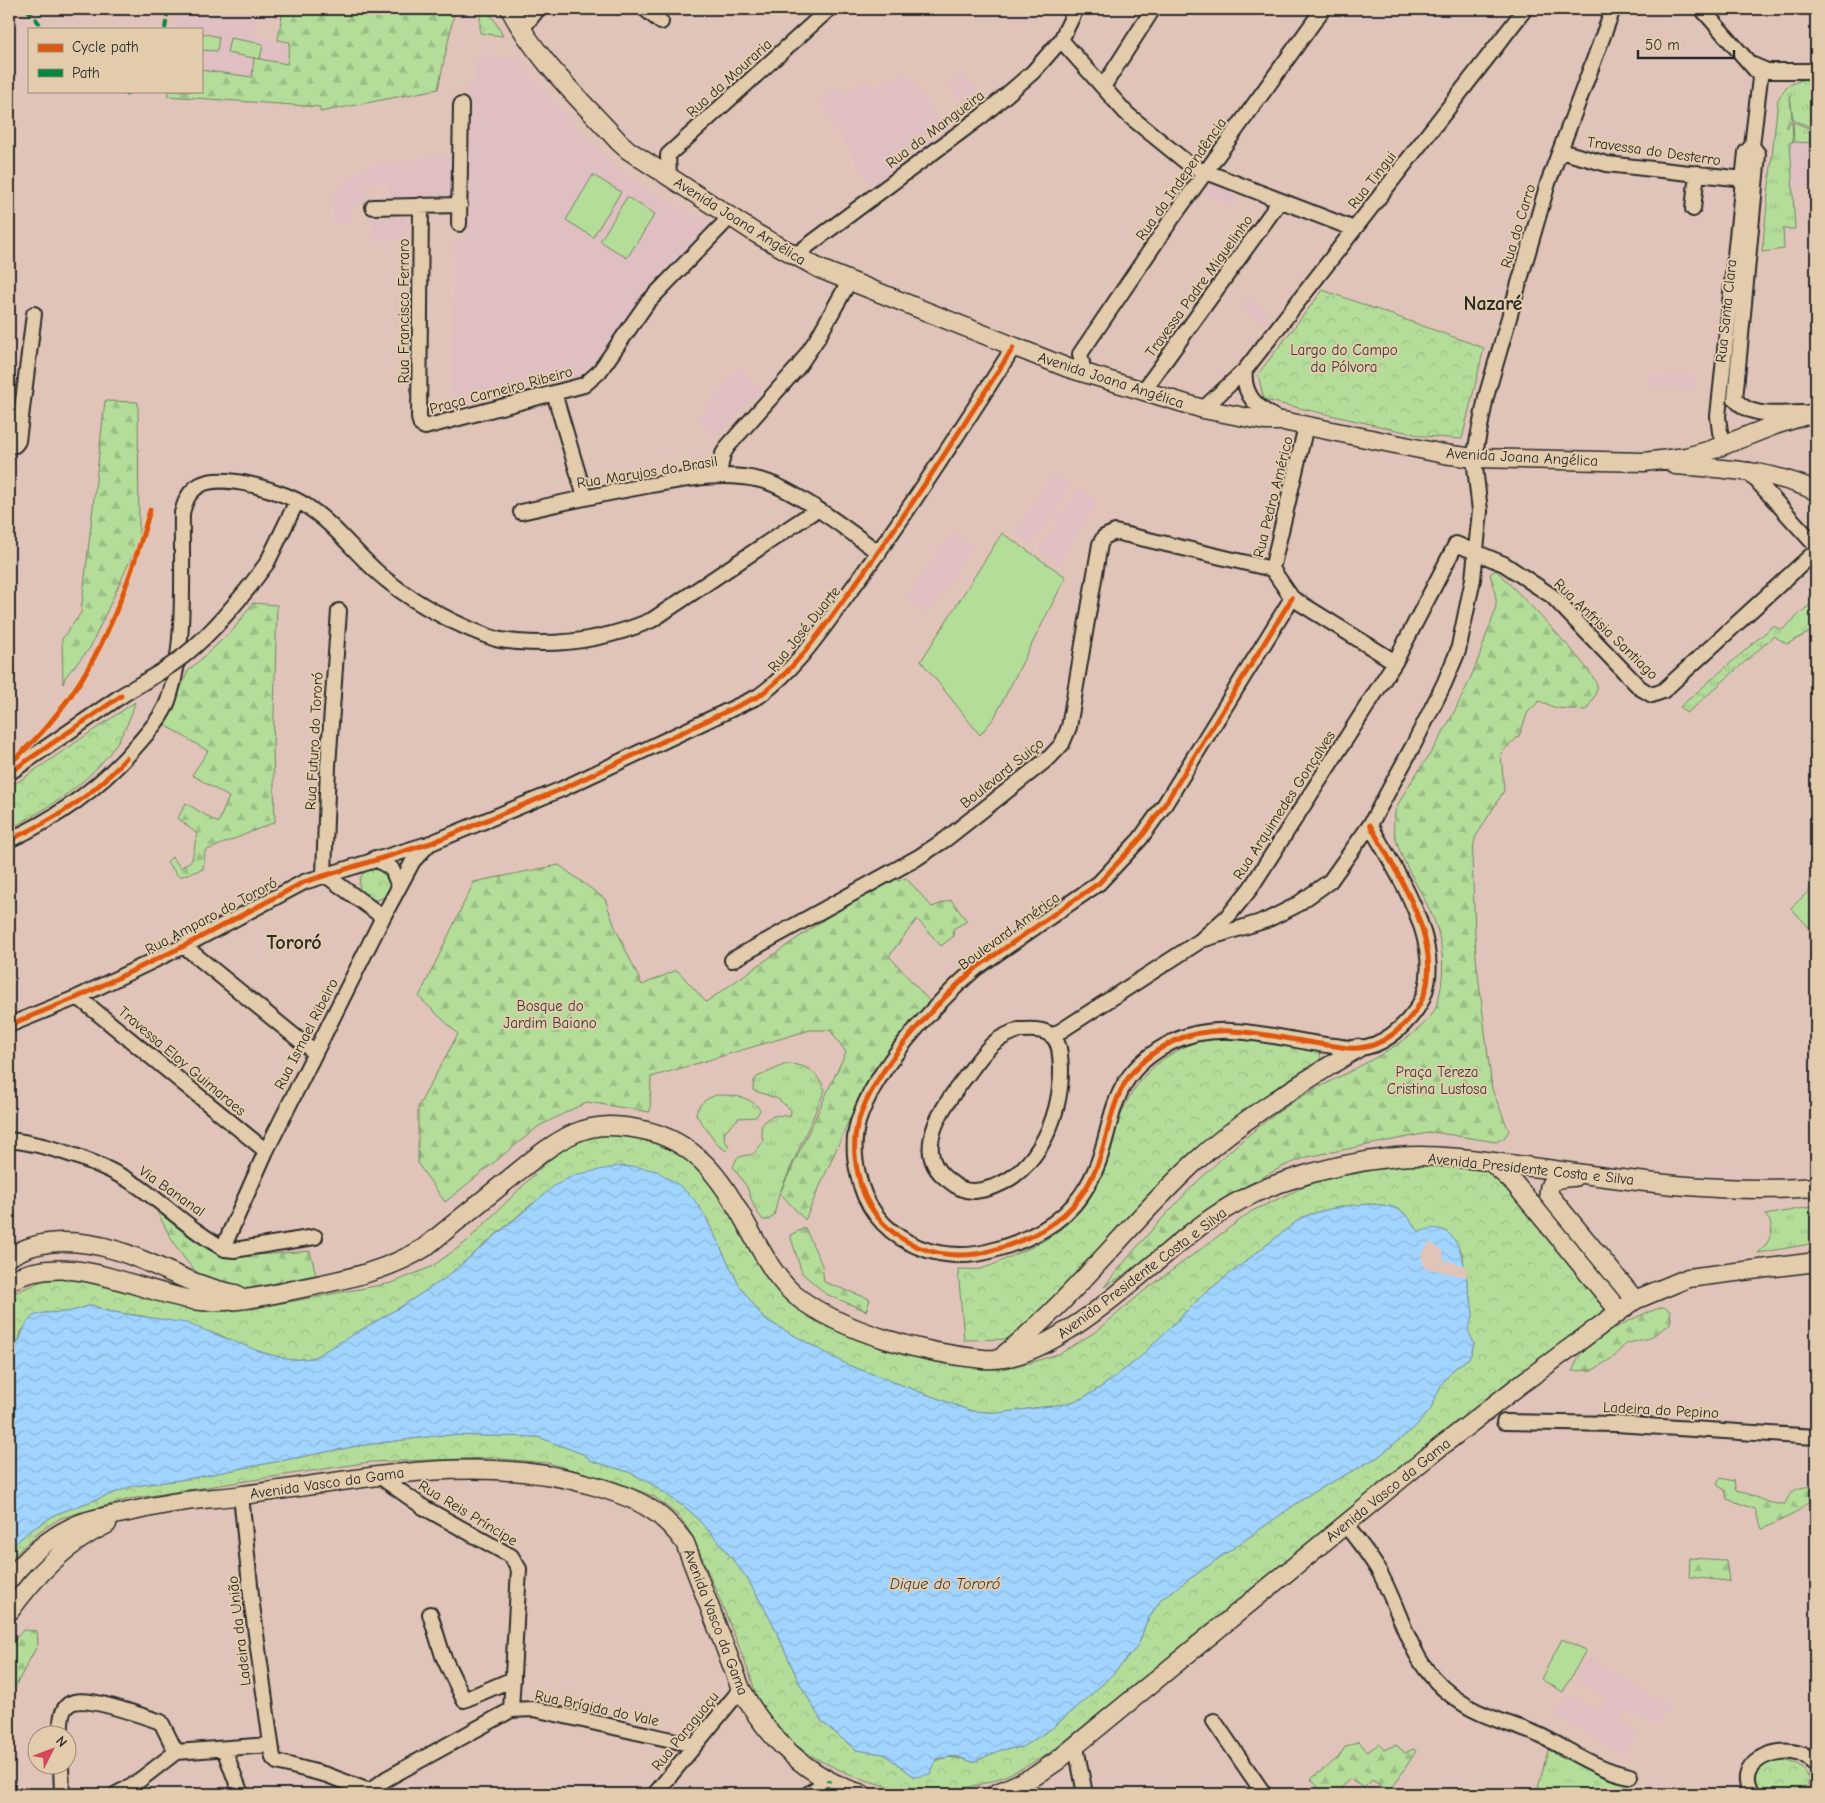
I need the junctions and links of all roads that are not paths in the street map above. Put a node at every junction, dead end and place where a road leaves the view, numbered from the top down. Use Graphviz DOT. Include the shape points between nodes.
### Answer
graph roads {
  1 [pos="510,9"];
  2 [pos="538,9"];
  3 [pos="645,9"];
  4 [pos="829,9"];
  5 [pos="1153,9"];
  6 [pos="1323,9"];
  7 [pos="1525,9"];
  8 [pos="1613,9"];
  9 [pos="1702,9"];
  10 [pos="1073,10"];
  11 [pos="662,22"];
  12 [pos="521,30"];
  13 [pos="1061,40"];
  14 [pos="1753,65"];
  15 [pos="1775,71"];
  16 [pos="1816,71"];
  17 [pos="1759,86"];
  18 [pos="1103,87"];
  19 [pos="461,106"];
  20 [pos="1752,146"];
  21 [pos="1560,151"];
  22 [pos="1697,172"];
  23 [pos="1206,173"];
  24 [pos="669,178"];
  25 [pos="1744,180"];
  26 [pos="1280,201"];
  27 [pos="421,205"];
  28 [pos="460,205"];
  29 [pos="373,207"];
  30 [pos="1693,210"];
  31 [pos="730,217"];
  32 [pos="458,224"];
  33 [pos="1354,229"];
  34 [pos="794,256"];
  35 [pos="850,280"];
  36 [pos="34,314"];
  37 [pos="1013,348"];
  38 [pos="1245,370"];
  39 [pos="1084,372"];
  40 [pos="1144,390"];
  41 [pos="554,393"];
  42 [pos="1203,409"];
  43 [pos="1814,412"];
  44 [pos="419,418"];
  45 [pos="1283,421"];
  46 [pos="1306,426"];
  47 [pos="1726,444"];
  48 [pos="10,446"];
  49 [pos="1474,458"];
  50 [pos="1644,462"];
  51 [pos="1747,470"];
  52 [pos="719,474"];
  53 [pos="1816,491"];
  54 [pos="585,497"];
  55 [pos="297,501"];
  56 [pos="816,510"];
  57 [pos="521,512"];
  58 [pos="1816,546"];
  59 [pos="1816,551"];
  60 [pos="1477,552"];
  61 [pos="879,553"];
  62 [pos="1272,569"];
  63 [pos="1292,598"];
  64 [pos="339,611"];
  65 [pos="1395,662"];
  66 [pos="9,773"];
  67 [pos="1370,825"];
  68 [pos="9,840"];
  69 [pos="431,843"];
  70 [pos="375,858"];
  71 [pos="358,864"];
  72 [pos="324,874"];
  73 [pos="399,887"];
  74 [pos="351,894"];
  75 [pos="383,917"];
  76 [pos="1200,941"];
  77 [pos="184,946"];
  78 [pos="732,960"];
  79 [pos="78,997"];
  80 [pos="9,1025"];
  81 [pos="1053,1036"];
  82 [pos="1358,1048"];
  83 [pos="314,1052"];
  84 [pos="9,1140"];
  85 [pos="266,1151"];
  86 [pos="1491,1162"];
  87 [pos="1599,1176"];
  88 [pos="1816,1187"];
  89 [pos="315,1237"];
  90 [pos="223,1248"];
  91 [pos="9,1257"];
  92 [pos="1816,1262"];
  93 [pos="9,1282"];
  94 [pos="256,1298"];
  95 [pos="1635,1300"];
  96 [pos="1619,1311"];
  97 [pos="1000,1358"];
  98 [pos="1504,1422"];
  99 [pos="1816,1437"];
  100 [pos="379,1476"];
  101 [pos="241,1496"];
  102 [pos="137,1510"];
  103 [pos="1345,1524"];
  104 [pos="9,1580"];
  105 [pos="9,1612"];
  106 [pos="430,1614"];
  107 [pos="513,1679"];
  108 [pos="740,1689"];
  109 [pos="512,1710"];
  110 [pos="1214,1721"];
  111 [pos="60,1726"];
  112 [pos="270,1745"];
  113 [pos="694,1745"];
  114 [pos="1076,1747"];
  115 [pos="224,1749"];
  116 [pos="176,1752"];
  117 [pos="1816,1765"];
  118 [pos="61,1776"];
  119 [pos="1630,1776"];
  120 [pos="829,1780"];
  121 [pos="368,1793"];
  122 [pos="62,1794"];
  123 [pos="116,1794"];
  124 [pos="241,1794"];
  125 [pos="655,1794"];
  126 [pos="808,1794"];
  127 [pos="862,1794"];
  128 [pos="995,1794"];
  129 [pos="1084,1794"];
  130 [pos="1264,1794"];
  131 [pos="1752,1794"];
  1 -- 12 [label="main road, Avenida Joana Angélica"];
  2 -- 12 [label="street"];
  3 -- 11 [label="street"];
  4 -- 24 [label="street, Rua da Mouraria" via="668,155"];
  5 -- 18 [label="street"];
  6 -- 23 [label="street, Rua da Independência"];
  7 -- 33 [label="street, Rua Tingui"];
  8 -- 21 [label="street, Rua do Carro"];
  9 -- 14 [label="street"];
  10 -- 13 [label="street, Rua da Mangueira"];
  12 -- 24 [label="main road, Avenida Joana Angélica" via="619,142"];
  13 -- 18 [label="street"];
  13 -- 34 [label="street, Rua da Mangueira" via="1033,72 982,116"];
  14 -- 15 [label="street"];
  14 -- 17 [label="street, Rua Santa Clara" via="1758,73"];
  15 -- 16 [label="street"];
  15 -- 17 [label="street"];
  17 -- 20 [label="street, Rua Santa Clara"];
  18 -- 23 [label="street" via="1145,130 1191,166"];
  19 -- 28 [label="street"];
  20 -- 25 [label="street, Rua Santa Clara" via="1746,152"];
  20 -- 43 [label="street, Rua Santa Clara" via="1758,154 1735,399 1748,411 1761,414"];
  21 -- 22 [label="street, Travessa do Desterro" via="1607,164"];
  21 -- 49 [label="street, Rua do Carro" via="1505,326"];
  22 -- 25 [label="street, Travessa do Desterro"];
  22 -- 30 [label="street"];
  23 -- 26 [label="street"];
  23 -- 39 [label="street, Rua da Independência" via="1080,354"];
  24 -- 31 [label="main road, Avenida Joana Angélica"];
  25 -- 47 [label="street, Rua Santa Clara" via="1718,416"];
  26 -- 33 [label="street"];
  26 -- 40 [label="street, Travessa Padre Miguelinho"];
  27 -- 28 [label="street"];
  27 -- 29 [label="street"];
  27 -- 44 [label="street, Rua Francisco Ferraro"];
  28 -- 32 [label="street"];
  31 -- 34 [label="main road, Avenida Joana Angélica"];
  31 -- 41 [label="street, Praça Carneiro Ribeiro" via="647,303 599,372 584,385"];
  33 -- 38 [label="street, Rua Tingui"];
  34 -- 35 [label="main road, Avenida Joana Angélica"];
  35 -- 37 [label="main road, Avenida Joana Angélica"];
  35 -- 52 [label="street" via="798,367 728,446"];
  36 -- 48 [label="street" via="18,442"];
  37 -- 39 [label="main road, Avenida Joana Angélica"];
  37 -- 61 [label="street, Rua José Duarte" via="950,449"];
  38 -- 42 [label="street, Rua Tingui"];
  38 -- 45 [label="street" via="1244,381 1250,399"];
  39 -- 40 [label="main road, Avenida Joana Angélica"];
  40 -- 42 [label="main road, Avenida Joana Angélica"];
  41 -- 44 [label="street, Praça Carneiro Ribeiro" via="425,426 420,425"];
  41 -- 54 [label="street"];
  42 -- 45 [label="main road, Avenida Joana Angélica"];
  43 -- 47 [label="main road, Avenida Joana Angélica"];
  45 -- 46 [label="main road, Avenida Joana Angélica"];
  46 -- 49 [label="main road, Avenida Joana Angélica"];
  46 -- 62 [label="street, Rua Pedro Américo"];
  47 -- 50 [label="main road, Avenida Joana Angélica" via="1686,457"];
  47 -- 51 [label="main road"];
  49 -- 50 [label="main road, Avenida Joana Angélica"];
  49 -- 60 [label="street, Rua do Carro" via="1480,511"];
  50 -- 51 [label="main road"];
  51 -- 53 [label="main road" via="1790,480"];
  51 -- 58 [label="street"];
  52 -- 54 [label="street, Rua Marujos do Brasil"];
  52 -- 56 [label="street, Rua Marujos do Brasil" via="760,480 784,490"];
  54 -- 57 [label="street, Rua Marujos do Brasil"];
  55 -- 56 [label="street" via="319,516 388,582 420,604 497,640 526,642 599,637 652,620"];
  55 -- 66 [label="street, bridge" via="267,563 217,626 191,650"];
  55 -- 68 [label="street" via="232,481 211,481 190,492 182,513 180,628 167,702 147,734 117,769 64,812"];
  56 -- 61 [label="street, Rua Marujos do Brasil"];
  59 -- 60 [label="street, Rua Anfrisia Santiago" via="1663,691 1652,695 1640,688 1552,596 1519,573"];
  60 -- 65 [label="street, Rua Arquimedes Gonçalves" via="1456,544"];
  60 -- 67 [label="street, Rua do Carro" via="1468,613 1458,651 1414,744"];
  61 -- 69 [label="street, Rua José Duarte" via="800,659 759,696 562,789"];
  62 -- 63 [label="street, Rua Pedro Américo"];
  62 -- 78 [label="street, Boulevard Suiço" via="1109,533 1100,544 1069,727 1062,744 983,810 917,858"];
  63 -- 65 [label="street, Rua Pedro Américo"];
  63 -- 82 [label="street, Boulevard América" via="1140,839 1099,883 957,984 920,1023 881,1076 866,1100 857,1125 854,1154 860,1187 873,1212 894,1235 916,1248 938,1255 964,1256 990,1251 1039,1232 1071,1208 1092,1175 1122,1087 1134,1070 1172,1042 1215,1030"];
  64 -- 72 [label="street, Rua Futuro do Tororó"];
  65 -- 76 [label="street, Rua Arquimedes Gonçalves" via="1250,889 1230,916"];
  67 -- 76 [label="street, Rua do Carro" via="1343,866 1315,893 1267,920"];
  67 -- 82 [label="street, Boulevard América" via="1414,909 1426,941 1428,984 1408,1021 1386,1038"];
  69 -- 70 [label="street, Rua Amparo do Tororó"];
  69 -- 73 [label="street, Rua Ismael Ribeiro" via="414,861"];
  70 -- 71 [label="street, Rua Amparo do Tororó"];
  70 -- 73 [label="street" via="392,869"];
  71 -- 72 [label="street, Rua Amparo do Tororó"];
  71 -- 74 [label="street" via="350,879"];
  72 -- 74 [label="street"];
  72 -- 77 [label="street, Rua Amparo do Tororó"];
  73 -- 75 [label="street, Rua Ismael Ribeiro"];
  74 -- 75 [label="street"];
  75 -- 83 [label="street, Rua Ismael Ribeiro"];
  76 -- 81 [label="street, Rua Arquimedes Gonçalves"];
  77 -- 79 [label="street, Rua Amparo do Tororó"];
  77 -- 83 [label="street"];
  79 -- 80 [label="street, Rua Amparo do Tororó"];
  79 -- 85 [label="street, Travessa Eloy Guimaraes"];
  81 -- 81 [label="street" via="1060,1056 1059,1102 1042,1144 1010,1178 972,1192 958,1188 936,1167 932,1152 935,1122 955,1090 999,1039 1019,1030 1041,1031"];
  82 -- 97 [label="main road" via="1264,1106 1226,1135 1193,1165 1053,1313"];
  83 -- 85 [label="street, Rua Ismael Ribeiro"];
  84 -- 90 [label="street, Via Bananal" via="61,1153 119,1175"];
  85 -- 90 [label="street, Rua Ismael Ribeiro"];
  86 -- 87 [label="main road, Avenida Presidente Costa e Silva"];
  86 -- 96 [label="main road" via="1514,1183"];
  86 -- 97 [label="main road, Avenida Presidente Costa e Silva" via="1445,1157 1397,1157 1340,1166 1277,1184 1206,1221 1070,1330 1036,1348"];
  87 -- 88 [label="main road, Avenida Presidente Costa e Silva" via="1739,1190"];
  87 -- 95 [label="main road" via="1558,1178 1548,1188 1549,1195"];
  89 -- 90 [label="street" via="234,1250"];
  91 -- 94 [label="main road" via="35,1246 56,1242 104,1245 208,1288"];
  92 -- 95 [label="main road, Avenida Vasco da Gama" via="1688,1278"];
  93 -- 94 [label="main road, Avenida Presidente Costa e Silva" via="32,1272 73,1270 193,1300"];
  94 -- 97 [label="main road, Avenida Presidente Costa e Silva" via="372,1272 405,1260 556,1142 593,1127 612,1125 671,1138 705,1163 732,1197 774,1272 798,1297 836,1319 899,1342 963,1356 989,1360"];
  95 -- 96 [label="main road, Avenida Vasco da Gama"];
  96 -- 103 [label="main road, Avenida Vasco da Gama" via="1520,1384"];
  98 -- 99 [label="street, Ladeira do Pepino" via="1616,1424"];
  100 -- 101 [label="main road, Avenida Vasco da Gama"];
  100 -- 107 [label="street, Rua Reis Príncipe" via="423,1507 511,1556 516,1562 519,1569"];
  100 -- 108 [label="main road, Avenida Vasco da Gama" via="469,1468 544,1473 616,1493 660,1514 685,1543"];
  101 -- 102 [label="main road, Avenida Vasco da Gama" via="188,1500"];
  101 -- 112 [label="street, Ladeira da União"];
  102 -- 104 [label="main road, Avenida Vasco da Gama" via="92,1520 59,1534 27,1559"];
  102 -- 105 [label="main road, Avenida Vasco da Gama" via="94,1530 55,1558 36,1575"];
  103 -- 114 [label="main road, Avenida Vasco da Gama"];
  103 -- 119 [label="street" via="1379,1573 1419,1662 1450,1694 1478,1713 1540,1736 1603,1769"];
  106 -- 107 [label="street" via="443,1656 464,1700"];
  107 -- 109 [label="street, Rua Reis Príncipe"];
  108 -- 113 [label="street, Rua Paraguaçu"];
  108 -- 120 [label="main road, Avenida Vasco da Gama" via="751,1709 777,1741 798,1760"];
  109 -- 113 [label="street, Rua Brígida do Vale" via="534,1709"];
  109 -- 121 [label="street, Rua Brígida do Vale" via="386,1779"];
  110 -- 130 [label="street"];
  111 -- 116 [label="street" via="60,1718 66,1708 74,1702 88,1702 161,1722"];
  112 -- 115 [label="street"];
  112 -- 121 [label="street, Ladeira da União" via="276,1762 327,1775"];
  113 -- 125 [label="street, Rua Paraguaçu"];
  114 -- 128 [label="main road, Avenida Vasco da Gama" via="1035,1776"];
  114 -- 129 [label="street"];
  115 -- 116 [label="street"];
  115 -- 124 [label="street"];
  116 -- 123 [label="street" via="132,1786"];
  117 -- 131 [label="street" via="1799,1753 1766,1755 1747,1773 1746,1780"];
  118 -- 122 [label="street"];
  120 -- 126 [label="street"];
  120 -- 127 [label="main road, Avenida Vasco da Gama"];
}
